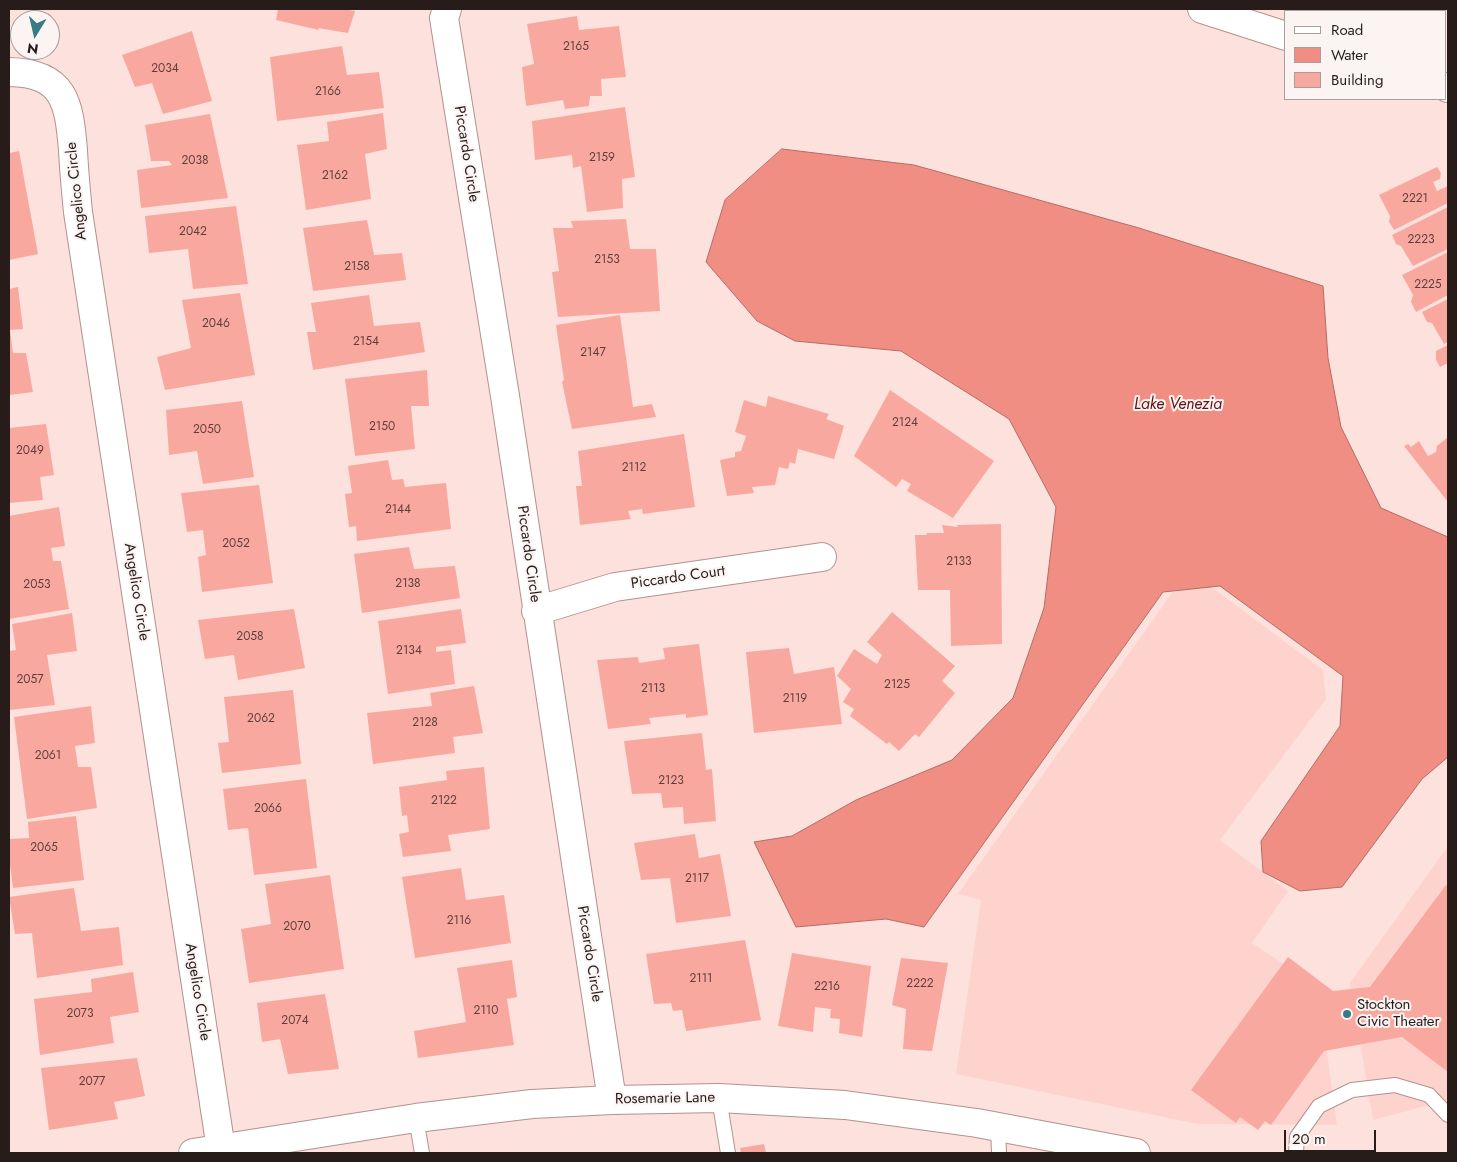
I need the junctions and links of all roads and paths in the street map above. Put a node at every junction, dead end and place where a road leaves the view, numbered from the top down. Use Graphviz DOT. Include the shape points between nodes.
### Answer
graph roads {
  1 [pos="447,9"];
  2 [pos="1202,9"];
  3 [pos="1284,35"];
  4 [pos="9,72"];
  5 [pos="822,557"];
  6 [pos="536,611"];
  7 [pos="719,1098"];
  8 [pos="612,1100"];
  9 [pos="1448,1115"];
  10 [pos="416,1118"];
  11 [pos="998,1140"];
  12 [pos="221,1149"];
  13 [pos="193,1153"];
  14 [pos="422,1153"];
  15 [pos="728,1153"];
  16 [pos="1136,1153"];
  17 [pos="1296,1153"];
  1 -- 6 [label="street, Piccardo Circle" via="444,18"];
  2 -- 3 [label="street"];
  4 -- 12 [label="street, Angelico Circle" via="24,72 47,80 64,98 70,119 78,212"];
  5 -- 6 [label="street, Piccardo Court" via="615,587"];
  6 -- 8 [label="street, Piccardo Circle"];
  7 -- 8 [label="street, Rosemarie Lane"];
  7 -- 11 [label="street, Rosemarie Lane" via="845,1105"];
  7 -- 15 [label="lane"];
  8 -- 10 [label="street, Rosemarie Lane" via="532,1104"];
  9 -- 17 [label="lane" via="1429,1095 1395,1085 1352,1090 1319,1106 1297,1136"];
  10 -- 12 [label="street, Rosemarie Lane"];
  10 -- 14 [label="lane"];
  11 -- 16 [label="street, Rosemarie Lane"];
  12 -- 13 [label="street, Rosemarie Lane"];
}
